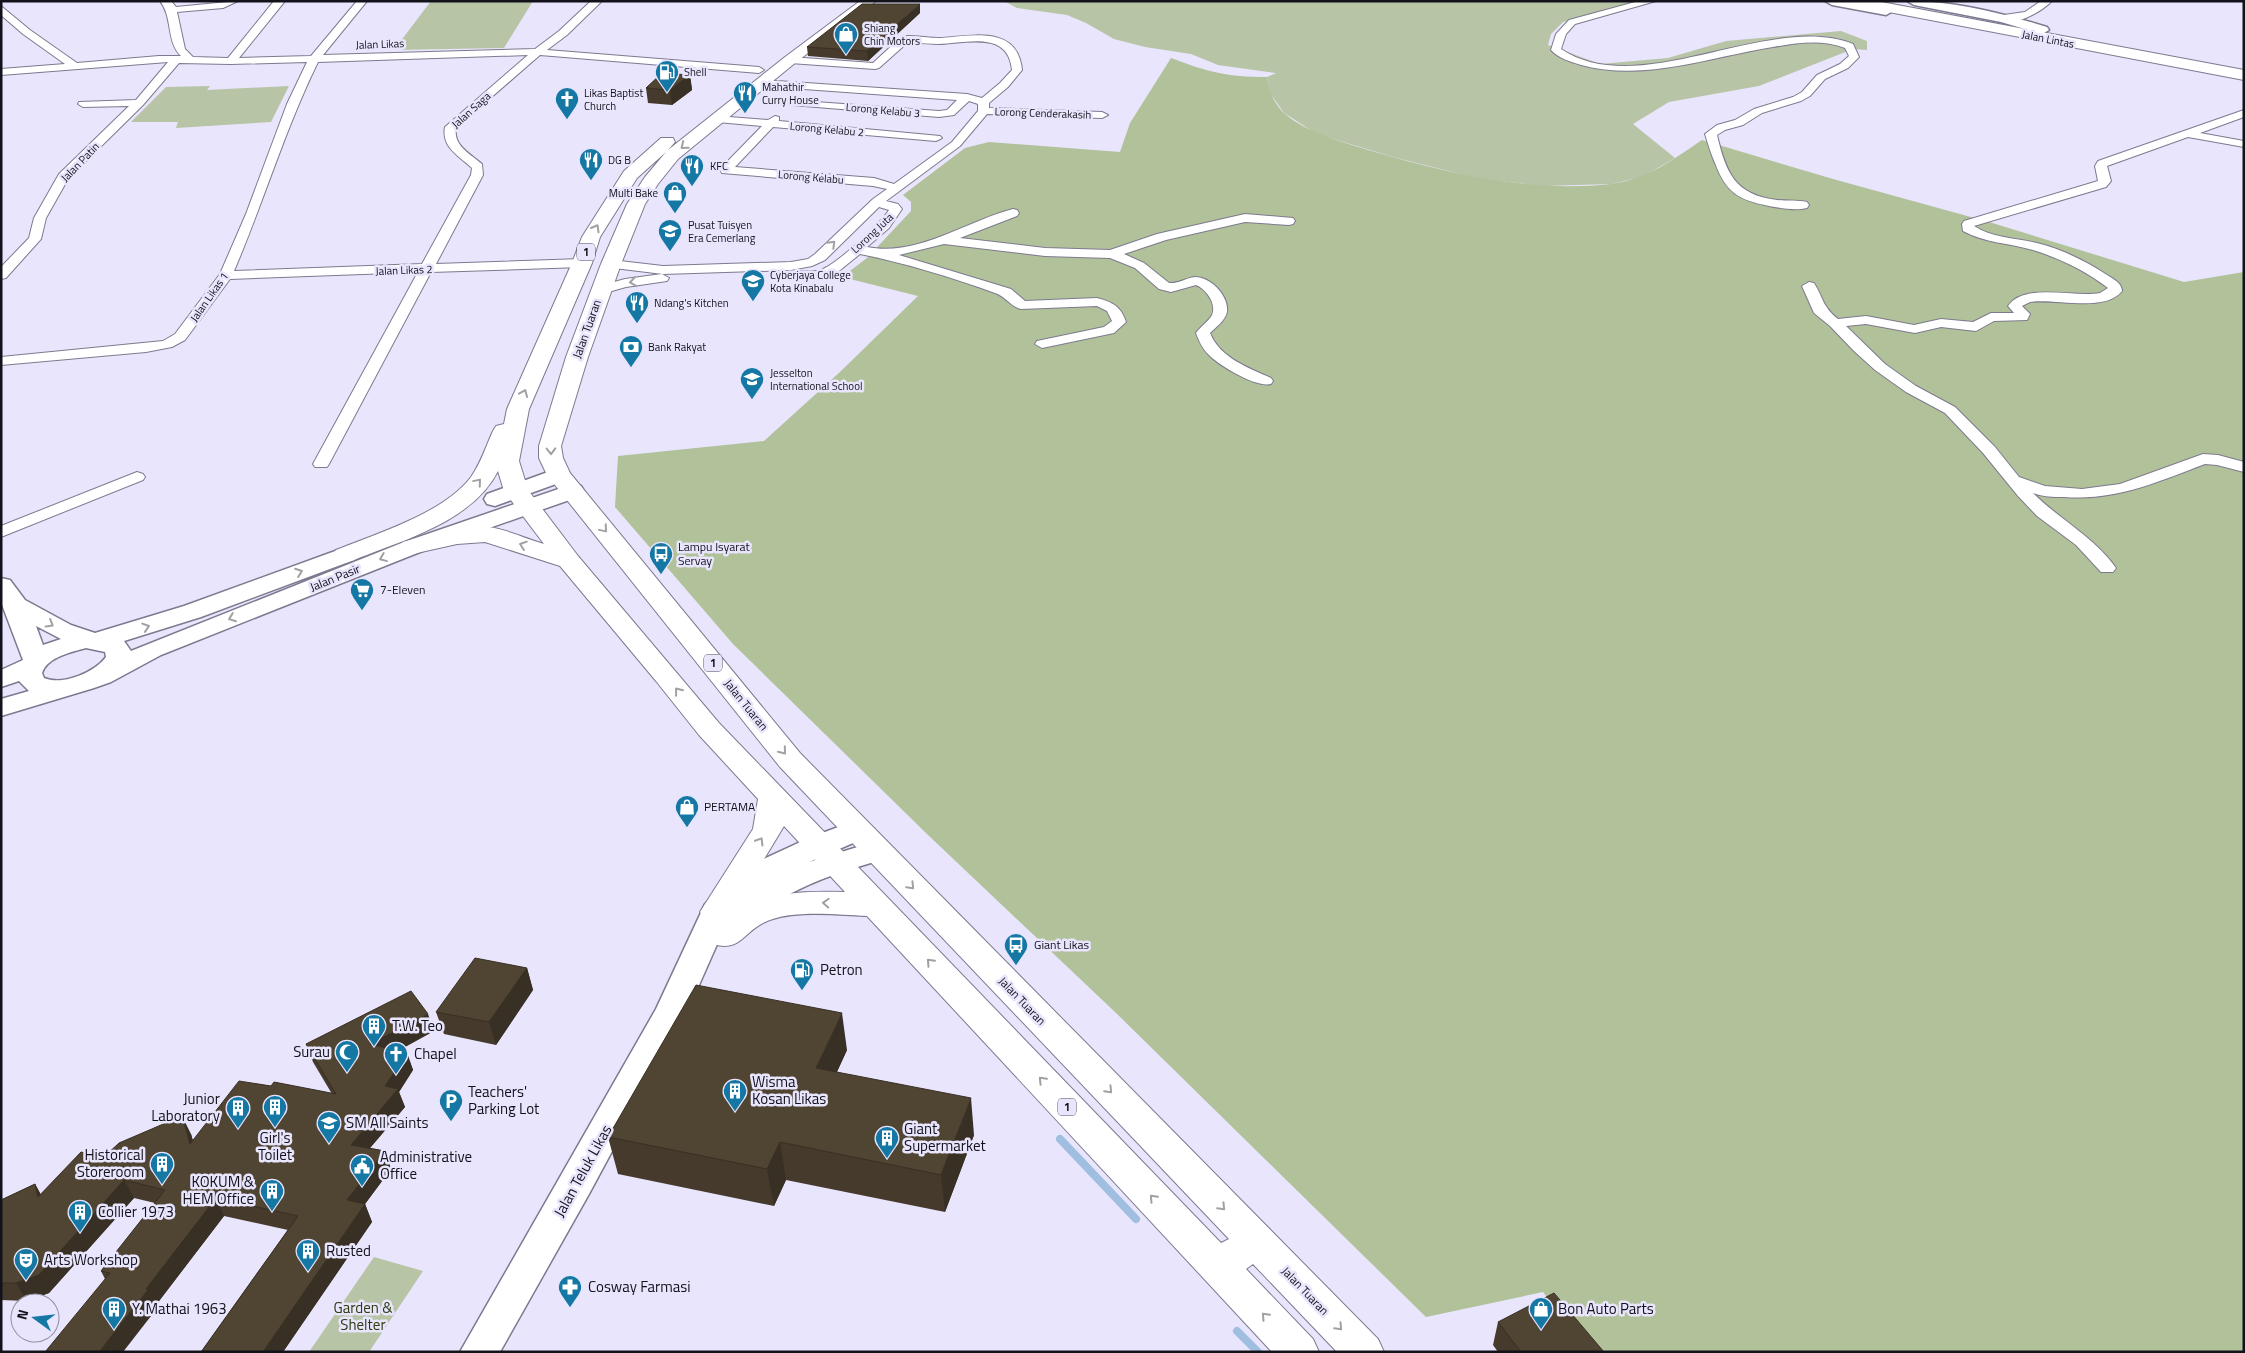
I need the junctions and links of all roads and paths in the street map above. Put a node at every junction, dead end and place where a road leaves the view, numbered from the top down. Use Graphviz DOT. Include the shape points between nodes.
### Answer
graph roads {
  1 [pos="165,1"];
  2 [pos="233,1"];
  3 [pos="280,1"];
  4 [pos="362,1"];
  5 [pos="597,1"];
  6 [pos="869,1"];
  7 [pos="1651,1"];
  8 [pos="1832,1"];
  9 [pos="1852,1"];
  10 [pos="1888,1"];
  11 [pos="1914,1"];
  12 [pos="2047,1"];
  13 [pos="851,7"];
  14 [pos="1,9"];
  15 [pos="172,10"];
  16 [pos="2028,15"];
  17 [pos="2004,18"];
  18 [pos="1944,20"];
  19 [pos="2042,30"];
  20 [pos="538,52"];
  21 [pos="176,59"];
  22 [pos="314,59"];
  23 [pos="190,60"];
  24 [pos="790,60"];
  25 [pos="232,61"];
  26 [pos="2244,64"];
  27 [pos="74,65"];
  28 [pos="1,72"];
  29 [pos="2244,76"];
  30 [pos="760,77"];
  31 [pos="809,86"];
  32 [pos="967,97"];
  33 [pos="792,102"];
  34 [pos="139,103"];
  35 [pos="83,104"];
  36 [pos="983,107"];
  37 [pos="2244,113"];
  38 [pos="1102,115"];
  39 [pos="717,119"];
  40 [pos="770,124"];
  41 [pos="2188,134"];
  42 [pos="936,138"];
  43 [pos="2244,144"];
  44 [pos="896,188"];
  45 [pos="877,202"];
  46 [pos="1803,205"];
  47 [pos="1013,213"];
  48 [pos="1289,221"];
  49 [pos="945,240"];
  50 [pos="856,249"];
  51 [pos="881,254"];
  52 [pos="1111,254"];
  53 [pos="582,263"];
  54 [pos="611,264"];
  55 [pos="424,270"];
  56 [pos="1,275"];
  57 [pos="226,275"];
  58 [pos="1809,286"];
  59 [pos="601,290"];
  60 [pos="1835,323"];
  61 [pos="1042,344"];
  62 [pos="1,362"];
  63 [pos="1266,380"];
  64 [pos="515,416"];
  65 [pos="321,464"];
  66 [pos="2244,467"];
  67 [pos="136,477"];
  68 [pos="2015,481"];
  69 [pos="566,483"];
  70 [pos="522,498"];
  71 [pos="1,532"];
  72 [pos="412,547"];
  73 [pos="345,555"];
  74 [pos="569,561"];
  75 [pos="2107,568"];
  76 [pos="7,597"];
  77 [pos="93,640"];
  78 [pos="34,664"];
  79 [pos="102,676"];
  80 [pos="1,679"];
  81 [pos="72,687"];
  82 [pos="1,708"];
  83 [pos="773,797"];
  84 [pos="867,840"];
  85 [pos="827,854"];
  86 [pos="875,904"];
  87 [pos="721,924"];
  88 [pos="1256,1242"];
  89 [pos="1218,1266"];
  90 [pos="479,1352"];
  91 [pos="1299,1352"];
  92 [pos="1364,1352"];
  1 -- 15 [label="street"];
  2 -- 15 [label="street"];
  3 -- 25 [label="street"];
  4 -- 22 [label="street, Jalan Likas 1"];
  5 -- 20 [label="street, Jalan Saga" via="582,18"];
  6 -- 13 [label="main road, Jalan Tuaran / 1"];
  7 -- 46 [label="street" via="1572,22 1566,26 1556,50 1595,65 1621,68 1808,40 1834,41 1853,49 1854,57 1850,62 1821,77 1797,100 1758,111 1711,134 1724,173 1729,183 1739,191 1772,204"];
  8 -- 18 [label="main road"];
  9 -- 18 [label="main road, Jalan Lintas"];
  10 -- 19 [label="main road, Jalan Lintas"];
  11 -- 17 [label="main road"];
  12 -- 16 [label="street"];
  13 -- 24 [label="main road, Jalan Tuaran / 1"];
  13 -- 30 [label="main road, Jalan Tuaran / 1"];
  14 -- 27 [label="street" via="24,31"];
  15 -- 23 [label="street" via="180,50"];
  16 -- 17 [label="street"];
  16 -- 19 [label="street"];
  17 -- 19 [label="main road"];
  18 -- 29 [label="main road, Jalan Lintas"];
  19 -- 26 [label="main road, Jalan Lintas"];
  20 -- 22 [label="street, Jalan Likas"];
  20 -- 30 [label="street, Jalan Likas"];
  20 -- 55 [label="street, Jalan Saga" via="450,127 448,133 452,143 478,167 473,182"];
  21 -- 23 [label="street, Jalan Likas"];
  21 -- 27 [label="street, Jalan Likas"];
  21 -- 34 [label="street, Jalan Patin"];
  22 -- 25 [label="street, Jalan Likas"];
  22 -- 57 [label="street, Jalan Likas 1" via="292,104"];
  23 -- 25 [label="street, Jalan Likas"];
  24 -- 30 [label="main road, Jalan Tuaran / 1"];
  24 -- 36 [label="street" via="875,66 904,40 997,40 1011,50 1016,70"];
  27 -- 28 [label="street, Jalan Likas"];
  30 -- 31 [label="street, Jalan Likas"];
  30 -- 39 [label="main road, Jalan Tuaran / 1"];
  53 -- 30 [label="main road, Jalan Tuaran / 1, one-way" via="591,237 608,207 637,167"];
  31 -- 32 [label="street, Lorong Cenderakasih"];
  31 -- 33 [label="street"];
  32 -- 33 [label="street, Lorong Kelabu 3" via="950,113 939,114"];
  32 -- 36 [label="street, Lorong Cenderakasih"];
  33 -- 40 [label="street"];
  34 -- 35 [label="street"];
  34 -- 56 [label="street, Jalan Patin" via="63,177 40,218 35,238"];
  36 -- 38 [label="street, Lorong Cenderakasih"];
  36 -- 44 [label="street" via="956,144"];
  37 -- 41 [label="street"];
  39 -- 40 [label="street, Lorong Kelabu 2"];
  39 -- 54 [label="main road, Jalan Tuaran / 1, one-way" via="672,155 651,181 636,204"];
  40 -- 42 [label="street, Lorong Kelabu 2"];
  40 -- 44 [label="street, Lorong Kelabu" via="726,170 874,182"];
  41 -- 43 [label="street"];
  41 -- 60 [label="street" via="2102,164 2105,181 2097,186 1968,224 1967,228 1983,236 2036,247 2075,264 2115,287 2115,291 2082,300 2026,297 2016,306 2022,317 1991,317 1976,327 1941,323 1915,329 1866,320"];
  44 -- 45 [label="street"];
  45 -- 50 [label="street, Lorong Juta" via="890,204 896,209"];
  54 -- 45 [label="street, Lorong Juta, one-way" via="643,270 800,265 820,256"];
  47 -- 49 [label="street"];
  48 -- 52 [label="street" via="1240,219 1162,237"];
  49 -- 51 [label="street"];
  49 -- 52 [label="street" via="1044,252"];
  50 -- 51 [label="street"];
  50 -- 59 [label="street, Lorong Juta, one-way" via="829,272 820,275 665,278"];
  51 -- 61 [label="street" via="1006,292 1022,305 1097,302 1106,304 1117,313 1119,322 1109,330"];
  52 -- 63 [label="street" via="1142,267 1168,288 1196,281 1205,284 1214,293 1220,312 1218,319 1202,334 1207,344 1229,362"];
  53 -- 55 [label="street, Jalan Likas 2"];
  64 -- 53 [label="main road, Jalan Tuaran / 1, one-way"];
  54 -- 59 [label="main road, Jalan Tuaran / 1"];
  55 -- 57 [label="street, Jalan Likas 2"];
  55 -- 65 [label="street"];
  57 -- 62 [label="street, Jalan Likas 1" via="180,337 167,344"];
  58 -- 60 [label="street" via="1819,310"];
  59 -- 69 [label="main road, Jalan Tuaran / 1, one-way" via="550,446 551,458"];
  60 -- 68 [label="street" via="1880,367 1910,390 1950,410"];
  64 -- 70 [label="main road, Jalan Tuaran / 1" via="507,461"];
  73 -- 64 [label="main road, one-way" via="429,518 463,498 481,480 503,433"];
  66 -- 68 [label="street" via="2202,458 2122,489 2082,494 2043,491"];
  67 -- 71 [label="street"];
  68 -- 75 [label="street" via="2044,512 2082,541"];
  69 -- 70 [label="main road, Jalan Pasir"];
  69 -- 84 [label="main road, Jalan Tuaran / 1, one-way" via="790,760"];
  70 -- 72 [label="main road, Jalan Pasir"];
  70 -- 73 [label="main road, Jalan Pasir"];
  70 -- 74 [label="main road, Jalan Tuaran / 1"];
  74 -- 72 [label="main road, one-way" via="487,534"];
  72 -- 79 [label="main road, Jalan Pasir, one-way" via="152,650"];
  77 -- 73 [label="main road, Jalan Pasir, one-way" via="141,629"];
  83 -- 74 [label="main road, Jalan Tuaran / 1, one-way" via="709,729"];
  76 -- 77 [label="main road, one-way" via="62,630"];
  76 -- 78 [label="main road"];
  77 -- 78 [label="main road, Jalan Pasir" via="58,647"];
  77 -- 79 [label="main road" via="110,642 119,653 118,661"];
  78 -- 80 [label="main road"];
  78 -- 81 [label="main road" via="29,676 33,683 42,688"];
  79 -- 81 [label="main road, Jalan Pasir"];
  81 -- 82 [label="main road"];
  83 -- 85 [label="main road, Jalan Tuaran / 1"];
  87 -- 83 [label="main road, one-way" via="768,829"];
  84 -- 85 [label="main road, Jalan Teluk Likas"];
  84 -- 88 [label="main road, Jalan Tuaran / 1, one-way"];
  85 -- 86 [label="main road, Jalan Tuaran / 1"];
  85 -- 87 [label="main road, Jalan Teluk Likas" via="795,880"];
  86 -- 87 [label="main road, one-way" via="808,902"];
  89 -- 86 [label="main road, Jalan Tuaran / 1, one-way"];
  87 -- 90 [label="main road, Jalan Teluk Likas"];
  88 -- 89 [label="main road"];
  88 -- 92 [label="main road, Jalan Tuaran / 1, one-way"];
  91 -- 89 [label="main road, Jalan Tuaran / 1, one-way"];
}
